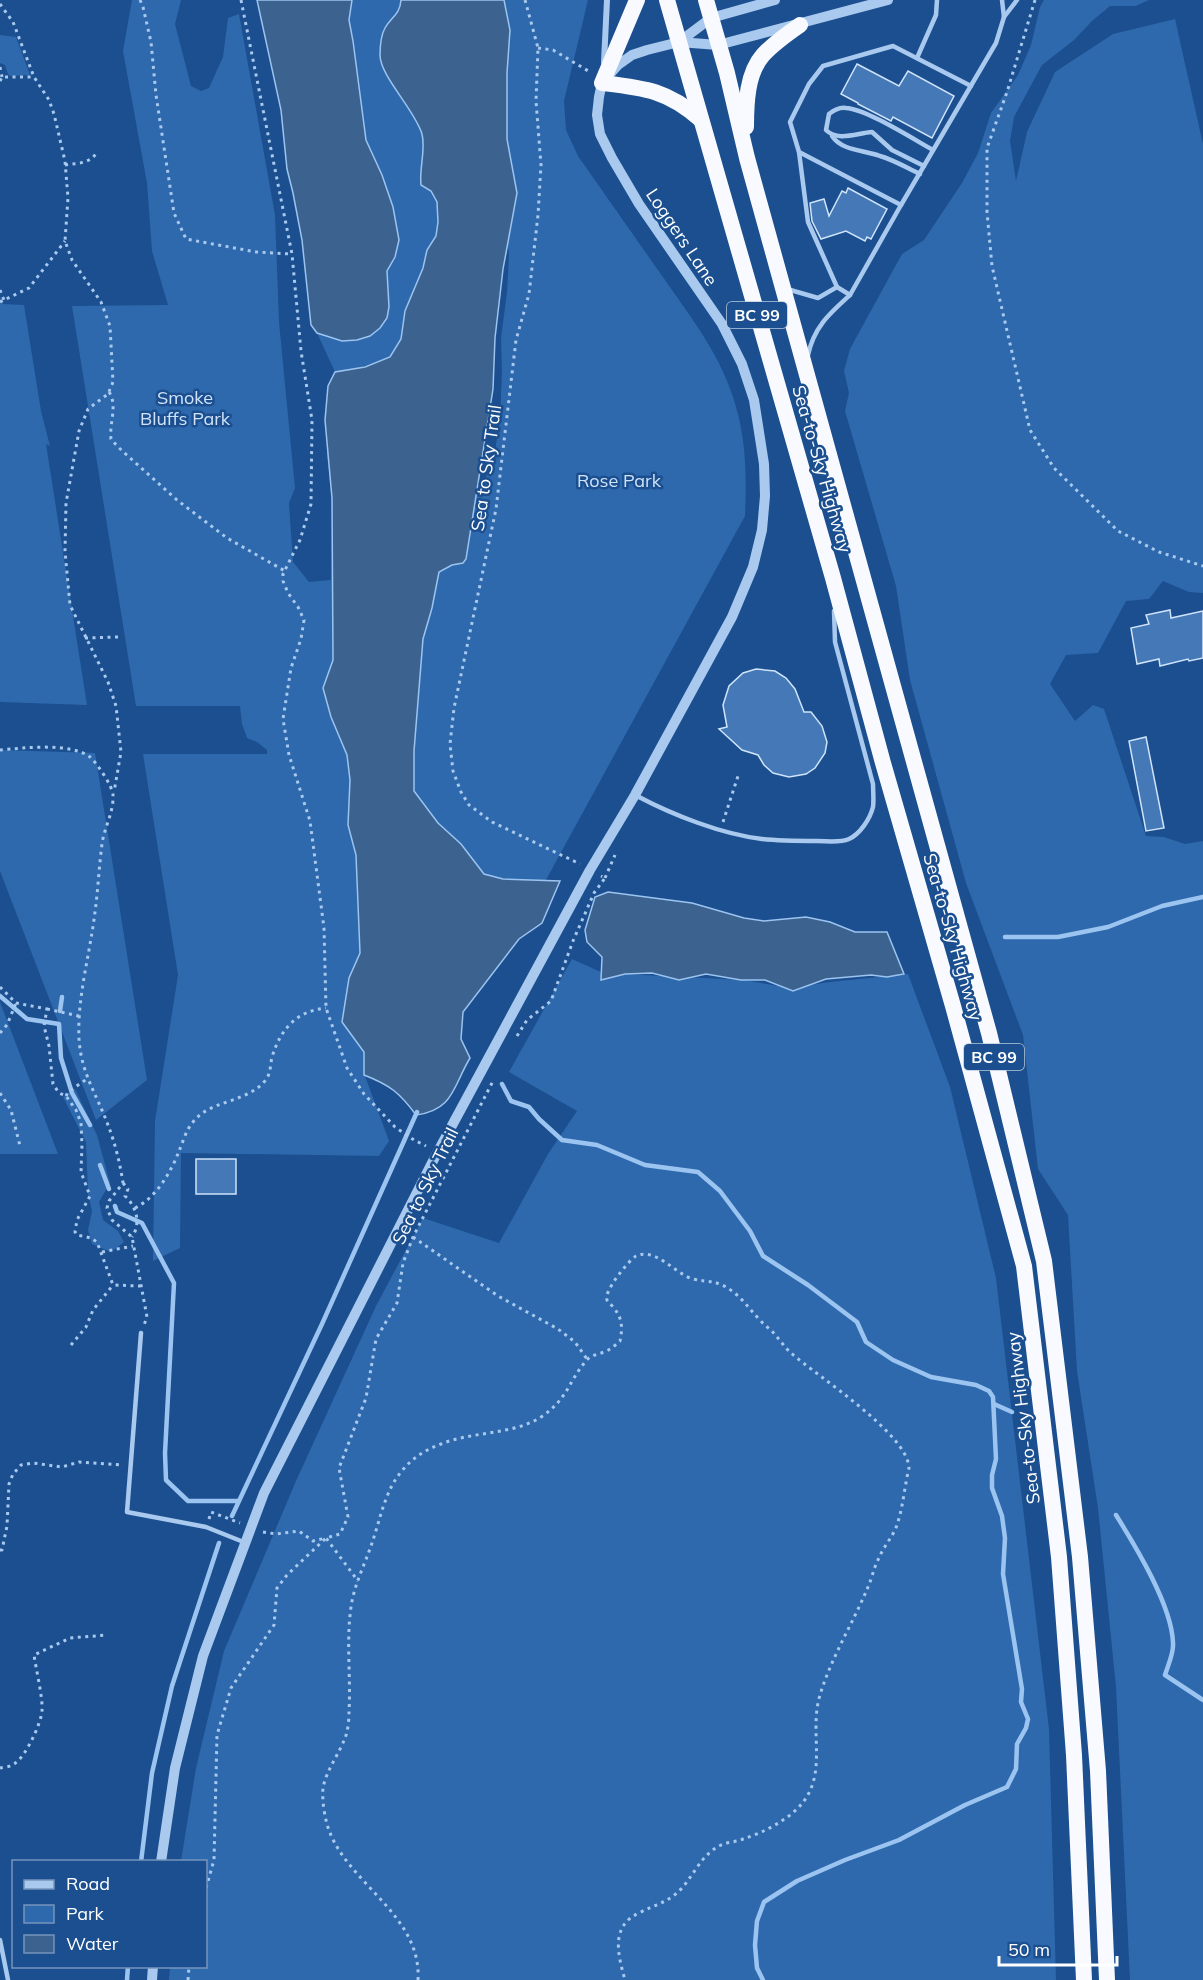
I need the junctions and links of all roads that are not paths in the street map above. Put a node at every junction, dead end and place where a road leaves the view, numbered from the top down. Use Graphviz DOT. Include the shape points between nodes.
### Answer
graph roads {
  1 [pos="607,0"];
  2 [pos="636,0"];
  3 [pos="667,0"];
  4 [pos="706,0"];
  5 [pos="776,0"];
  6 [pos="888,0"];
  7 [pos="937,0"];
  8 [pos="1002,0"];
  9 [pos="1017,0"];
  10 [pos="1004,17"];
  11 [pos="711,18"];
  12 [pos="800,24"];
  13 [pos="679,42"];
  14 [pos="718,45"];
  15 [pos="917,58"];
  16 [pos="603,83"];
  17 [pos="971,86"];
  18 [pos="701,120"];
  19 [pos="832,136"];
  20 [pos="933,150"];
  21 [pos="799,152"];
  22 [pos="747,158"];
  23 [pos="924,166"];
  24 [pos="920,174"];
  25 [pos="901,205"];
  26 [pos="837,287"];
  27 [pos="784,288"];
  28 [pos="850,295"];
  29 [pos="806,367"];
  30 [pos="833,578"];
  31 [pos="634,795"];
  32 [pos="141,1333"];
  33 [pos="246,1543"];
  34 [pos="161,1860"];
  35 [pos="0,1940"];
  36 [pos="8,1980"];
  37 [pos="1084,1980"];
  38 [pos="1107,1980"];
  1 -- 16 [label="street"];
  2 -- 16 [label="highway"];
  3 -- 13 [label="highway, Sea-to-Sky Highway / BC 99"];
  4 -- 11 [label="highway, BC 99"];
  5 -- 11 [label="street"];
  6 -- 12 [label="street"];
  7 -- 15 [label="lane" via="936,15"];
  8 -- 10 [label="lane"];
  9 -- 10 [label="lane"];
  10 -- 17 [label="lane" via="996,43"];
  11 -- 13 [label="street"];
  11 -- 14 [label="highway, BC 99"];
  12 -- 14 [label="street"];
  12 -- 22 [label="highway" via="761,56 755,69 746,111"];
  13 -- 14 [label="street"];
  13 -- 16 [label="street" via="632,55"];
  13 -- 18 [label="highway, Sea-to-Sky Highway / BC 99"];
  14 -- 22 [label="highway, Sea-to-Sky Highway / BC 99"];
  15 -- 17 [label="lane"];
  15 -- 21 [label="lane" via="893,46 823,66 790,122"];
  16 -- 18 [label="highway" via="659,93 685,106"];
  16 -- 31 [label="street, Loggers Lane" via="597,115 600,134 639,204 722,324 742,364 754,400 764,464 762,530 753,567 732,617"];
  17 -- 20 [label="lane"];
  18 -- 30 [label="highway, Sea-to-Sky Highway / BC 99"];
  19 -- 20 [label="lane" via="826,130 829,114 845,107"];
  19 -- 23 [label="lane" via="872,132 892,150"];
  19 -- 24 [label="lane" via="844,146 882,156"];
  20 -- 23 [label="lane"];
  21 -- 25 [label="lane"];
  21 -- 26 [label="lane" via="808,222"];
  22 -- 27 [label="highway, Sea-to-Sky Highway / BC 99"];
  23 -- 24 [label="lane"];
  24 -- 25 [label="lane"];
  25 -- 28 [label="lane"];
  26 -- 27 [label="lane" via="818,298"];
  26 -- 28 [label="lane"];
  27 -- 29 [label="highway, Sea-to-Sky Highway / BC 99"];
  28 -- 29 [label="lane" via="826,317 811,339"];
  29 -- 38 [label="highway, Sea-to-Sky Highway / BC 99" via="989,1033 1044,1261 1080,1557 1098,1771"];
  30 -- 31 [label="lane" via="835,642 873,784 873,807 855,835 838,841 760,839 721,830"];
  30 -- 37 [label="highway, Sea-to-Sky Highway / BC 99" via="1024,1266 1059,1557 1074,1755"];
  31 -- 33 [label="street, Loggers Lane" via="439,1151 264,1493"];
  32 -- 33 [label="lane" via="127,1512 206,1527"];
  33 -- 34 [label="street, Loggers Lane" via="203,1656 175,1768"];
  35 -- 36 [label="lane"];
}
